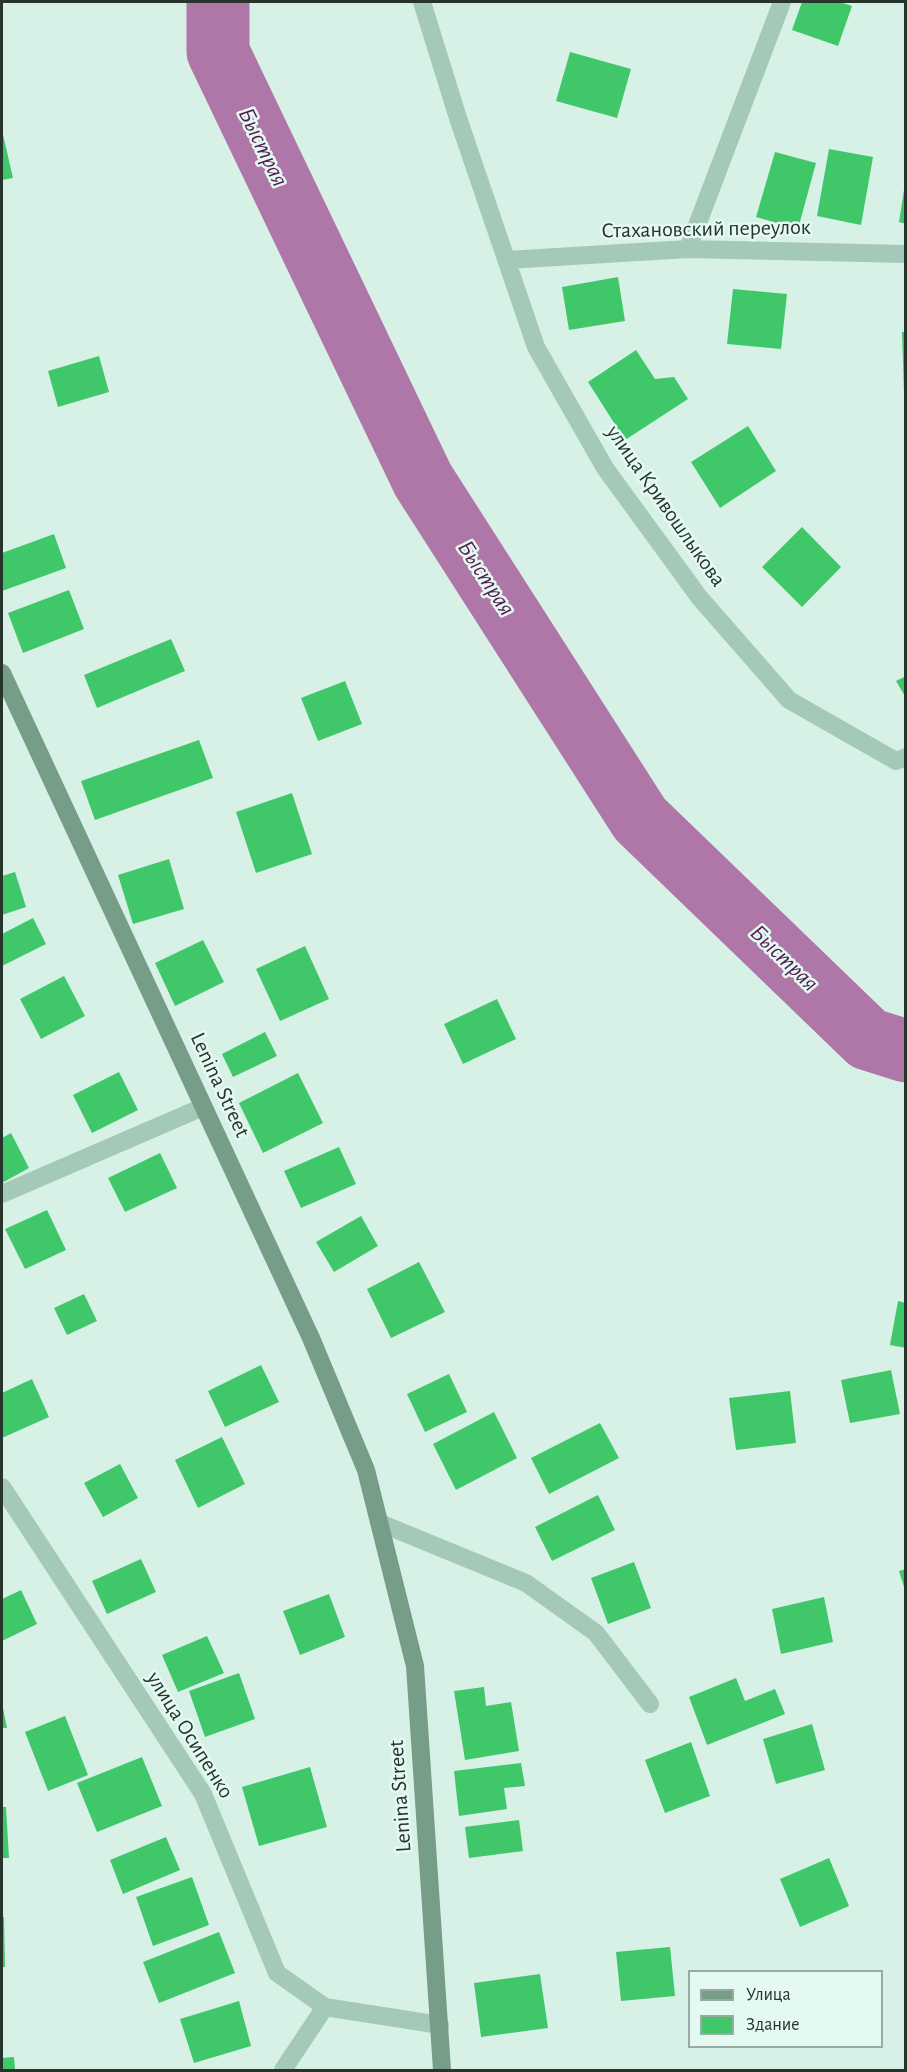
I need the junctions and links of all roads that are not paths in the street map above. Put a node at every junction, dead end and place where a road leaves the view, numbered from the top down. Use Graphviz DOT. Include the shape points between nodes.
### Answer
graph roads {
  1 [pos="422,2"];
  2 [pos="782,2"];
  3 [pos="688,249"];
  4 [pos="906,254"];
  5 [pos="507,260"];
  6 [pos="2,673"];
  7 [pos="901,759"];
  8 [pos="204,1107"];
  9 [pos="2,1194"];
  10 [pos="2,1487"];
  11 [pos="380,1523"];
  12 [pos="650,1704"];
  13 [pos="326,2007"];
  14 [pos="440,2025"];
  15 [pos="282,2070"];
  16 [pos="442,2070"];
  1 -- 5 [label="street, улица Кривошлыкова"];
  2 -- 3 [label="street"];
  3 -- 4 [label="street, Стахановский переулок"];
  3 -- 5 [label="street, Стахановский переулок"];
  5 -- 7 [label="street, улица Кривошлыкова" via="536,347 604,468 699,597 789,700"];
  6 -- 8 [label="street, Lenina Street"];
  8 -- 9 [label="street"];
  8 -- 11 [label="street, Lenina Street" via="311,1338 366,1470"];
  10 -- 13 [label="street, улица Осипенко" via="203,1794 277,1973"];
  11 -- 12 [label="street" via="526,1583 596,1633"];
  11 -- 14 [label="street, Lenina Street" via="415,1666"];
  13 -- 14 [label="street, улица Осипенко"];
  13 -- 15 [label="street"];
  14 -- 16 [label="street, Lenina Street"];
}
